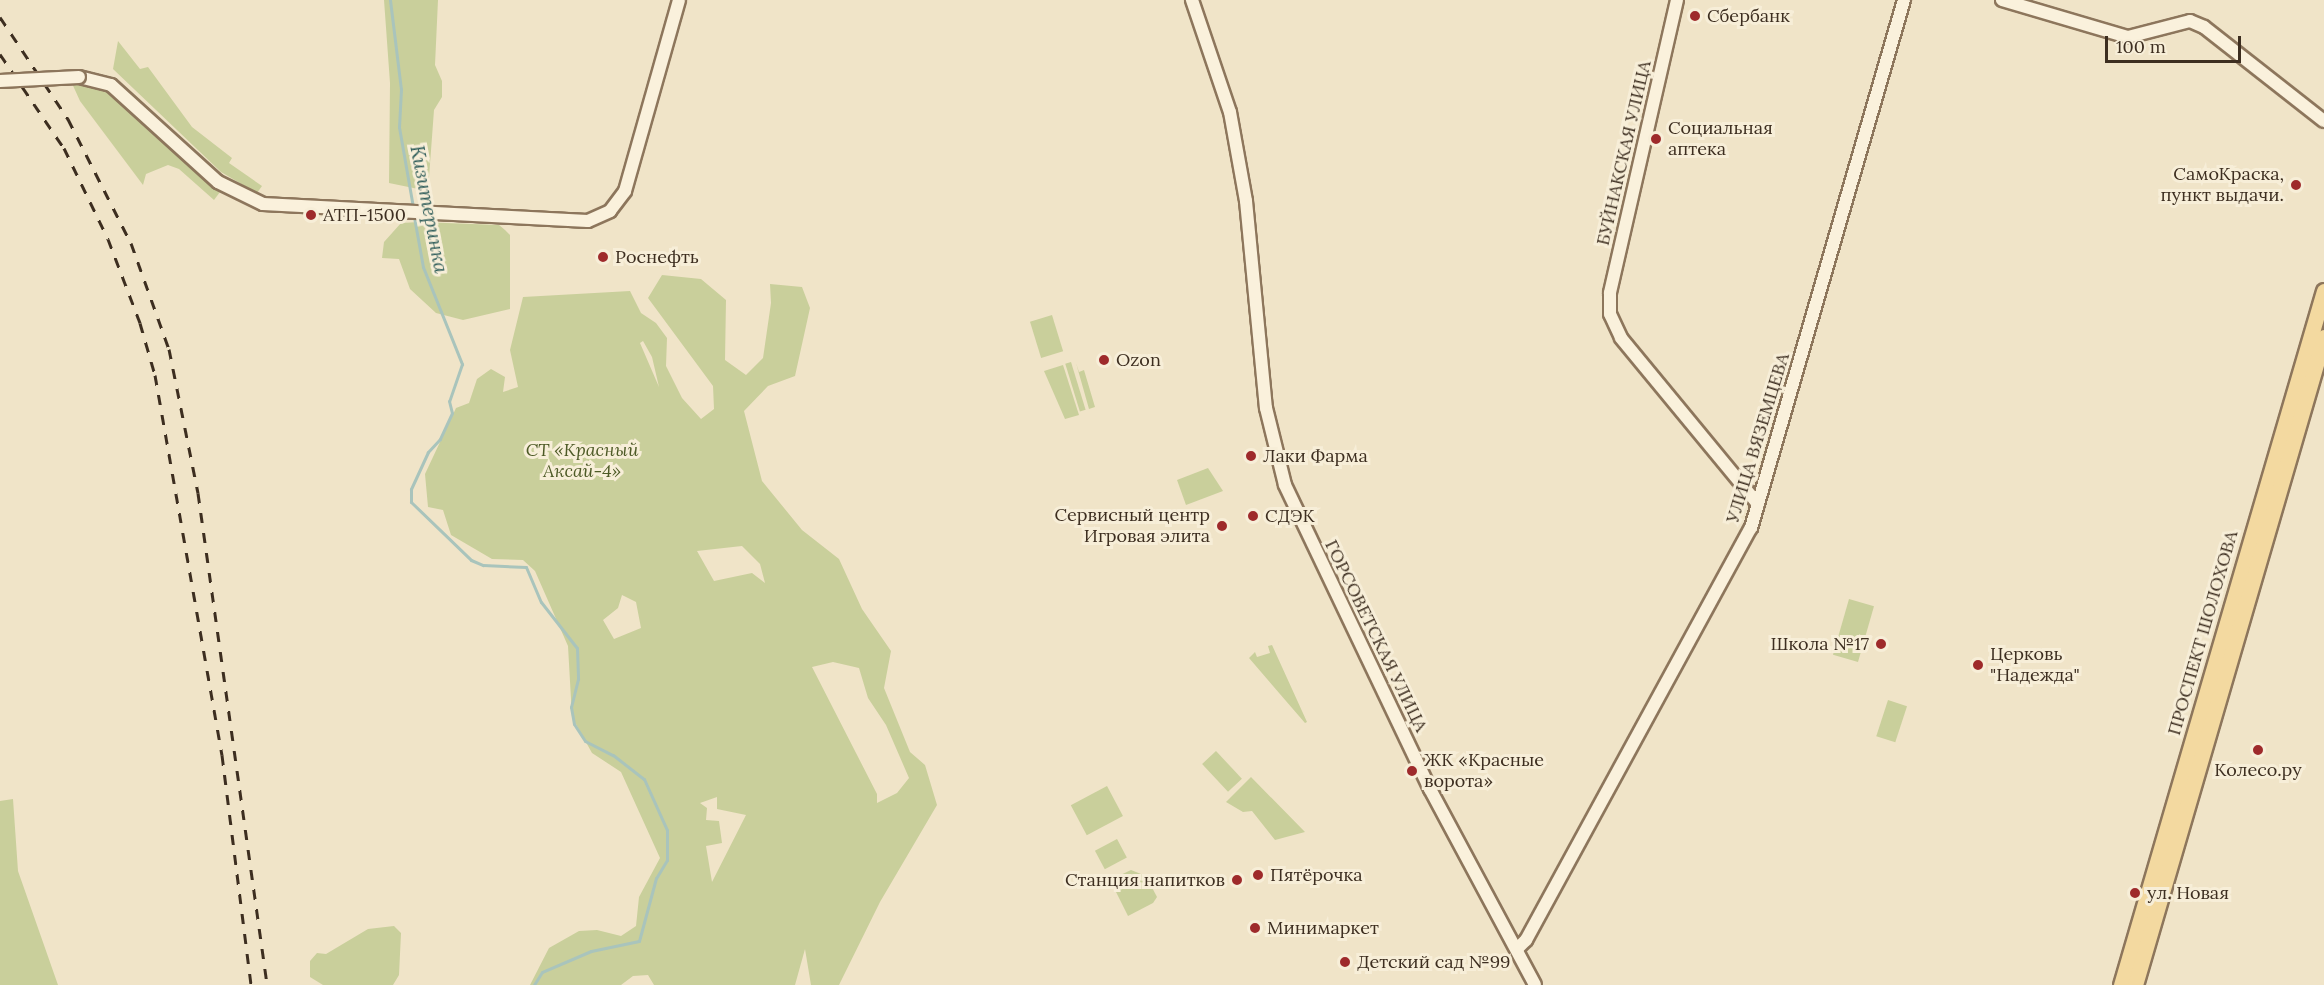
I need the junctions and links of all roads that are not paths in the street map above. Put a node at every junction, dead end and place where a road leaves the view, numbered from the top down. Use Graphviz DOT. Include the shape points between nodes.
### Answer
graph roads {
  1 [pos="679,0"];
  2 [pos="1192,0"];
  3 [pos="1904,0"];
  4 [pos="2002,0"];
  5 [pos="1672,1"];
  6 [pos="0,81"];
  7 [pos="2324,122"];
  8 [pos="2324,291"];
  9 [pos="2324,337"];
  10 [pos="1758,504"];
  11 [pos="1517,949"];
  12 [pos="1535,985"];
  13 [pos="2121,985"];
  14 [pos="2135,985"];
  1 -- 6 [label="street, bridge" via="625,191 610,211 588,221 263,204 218,182 111,85 80,77"];
  2 -- 11 [label="street, ГОРСОВЕТСКАЯ УЛИЦА" via="1230,112 1246,201 1266,408 1285,486 1430,789"];
  3 -- 10 [label="street, УЛИЦА ВЯЗЕМЦЕВА"];
  4 -- 7 [label="street" via="2128,37 2190,21 2204,27"];
  5 -- 10 [label="street, БУЙНАКСКАЯ УЛИЦА" via="1610,293 1610,314 1621,338"];
  8 -- 13 [label="main road, ПРОСПЕКТ ШОЛОХОВА"];
  9 -- 14 [label="main road, ПРОСПЕКТ ШОЛОХОВА"];
  10 -- 11 [label="street, УЛИЦА ВЯЗЕМЦЕВА" via="1751,528 1706,612 1526,940"];
  11 -- 12 [label="street, ГОРСОВЕТСКАЯ УЛИЦА"];
}
